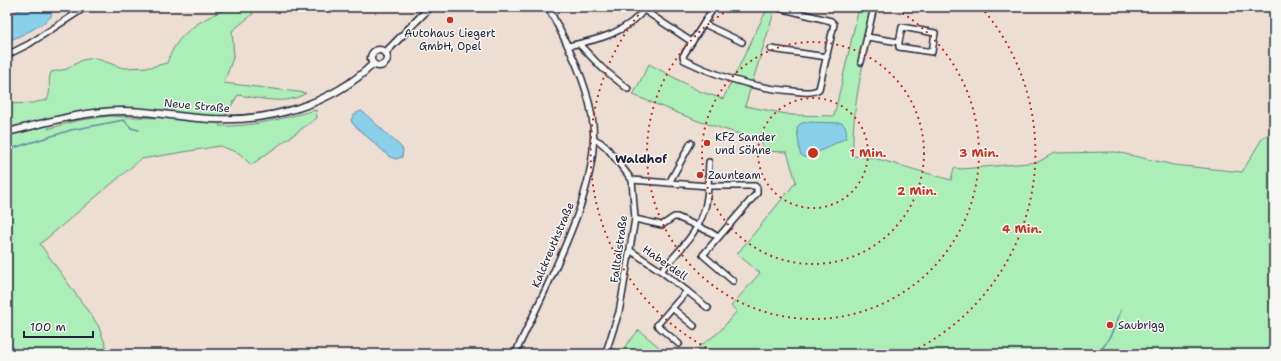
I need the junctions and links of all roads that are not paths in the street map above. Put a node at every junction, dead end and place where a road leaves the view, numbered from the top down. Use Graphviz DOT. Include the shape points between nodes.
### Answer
graph roads {
  1 [pos="86,7"];
  2 [pos="430,7"];
  3 [pos="548,7"];
  4 [pos="714,7"];
  5 [pos="776,7"];
  6 [pos="874,7"];
  7 [pos="644,8"];
  8 [pos="704,24"];
  9 [pos="867,37"];
  10 [pos="692,42"];
  11 [pos="742,42"];
  12 [pos="899,42"];
  13 [pos="579,44"];
  14 [pos="568,46"];
  15 [pos="771,49"];
  16 [pos="385,53"];
  17 [pos="7,55"];
  18 [pos="827,57"];
  19 [pos="861,62"];
  20 [pos="373,64"];
  21 [pos="628,89"];
  22 [pos="7,132"];
  23 [pos="594,139"];
  24 [pos="691,143"];
  25 [pos="709,162"];
  26 [pos="632,180"];
  27 [pos="669,183"];
  28 [pos="708,186"];
  29 [pos="635,219"];
  30 [pos="697,226"];
  31 [pos="718,238"];
  32 [pos="631,251"];
  33 [pos="661,271"];
  34 [pos="733,281"];
  35 [pos="687,291"];
  36 [pos="672,308"];
  37 [pos="708,308"];
  38 [pos="694,326"];
  39 [pos="679,344"];
  40 [pos="606,352"];
  41 [pos="515,354"];
  1 -- 17 [label="street" via="29,44"];
  2 -- 16 [label="main road, Neue Straße"];
  3 -- 14 [label="street, Kalckreuthstraße"];
  4 -- 8 [label="street"];
  5 -- 18 [label="street" via="831,21 834,24"];
  6 -- 9 [label="street"];
  7 -- 10 [label="street"];
  7 -- 13 [label="street" via="636,18 618,31 598,40"];
  8 -- 10 [label="street"];
  8 -- 11 [label="street"];
  9 -- 12 [label="street"];
  9 -- 19 [label="street"];
  10 -- 18 [label="street" via="683,56 684,60 746,84 785,90 815,92 819,89"];
  12 -- 12 [label="street" via="899,47 932,52 935,33 902,27"];
  13 -- 14 [label="street"];
  13 -- 21 [label="street" via="602,68"];
  14 -- 23 [label="street, Kalckreuthstraße" via="590,107"];
  15 -- 18 [label="street"];
  16 -- 20 [label="main road, Neue Straße" via="378,50 374,52 371,59"];
  16 -- 20 [label="main road, Neue Straße" via="387,58 384,65 380,67"];
  20 -- 22 [label="main road, Neue Straße" via="354,80 321,99 269,116 224,120 141,111 104,112 69,117"];
  23 -- 26 [label="street" via="607,148"];
  23 -- 41 [label="street, Kalckreuthstraße" via="577,218"];
  24 -- 27 [label="street"];
  25 -- 28 [label="street"];
  26 -- 27 [label="street"];
  26 -- 29 [label="street, Falltalstraße"];
  27 -- 28 [label="street"];
  28 -- 30 [label="street" via="707,198"];
  28 -- 31 [label="street" via="757,188 757,193"];
  29 -- 30 [label="street" via="662,226 677,217"];
  29 -- 32 [label="street, Falltalstraße"];
  30 -- 31 [label="street"];
  30 -- 33 [label="street"];
  31 -- 34 [label="street" via="703,255"];
  32 -- 33 [label="street, Haberdell"];
  32 -- 40 [label="street, Falltalstraße" via="619,312"];
  33 -- 35 [label="street, Haberdell"];
  35 -- 36 [label="street, Haberdell"];
  35 -- 37 [label="street, Haberdell"];
  36 -- 38 [label="street"];
  36 -- 39 [label="street, Haberdell" via="657,325"];
}
